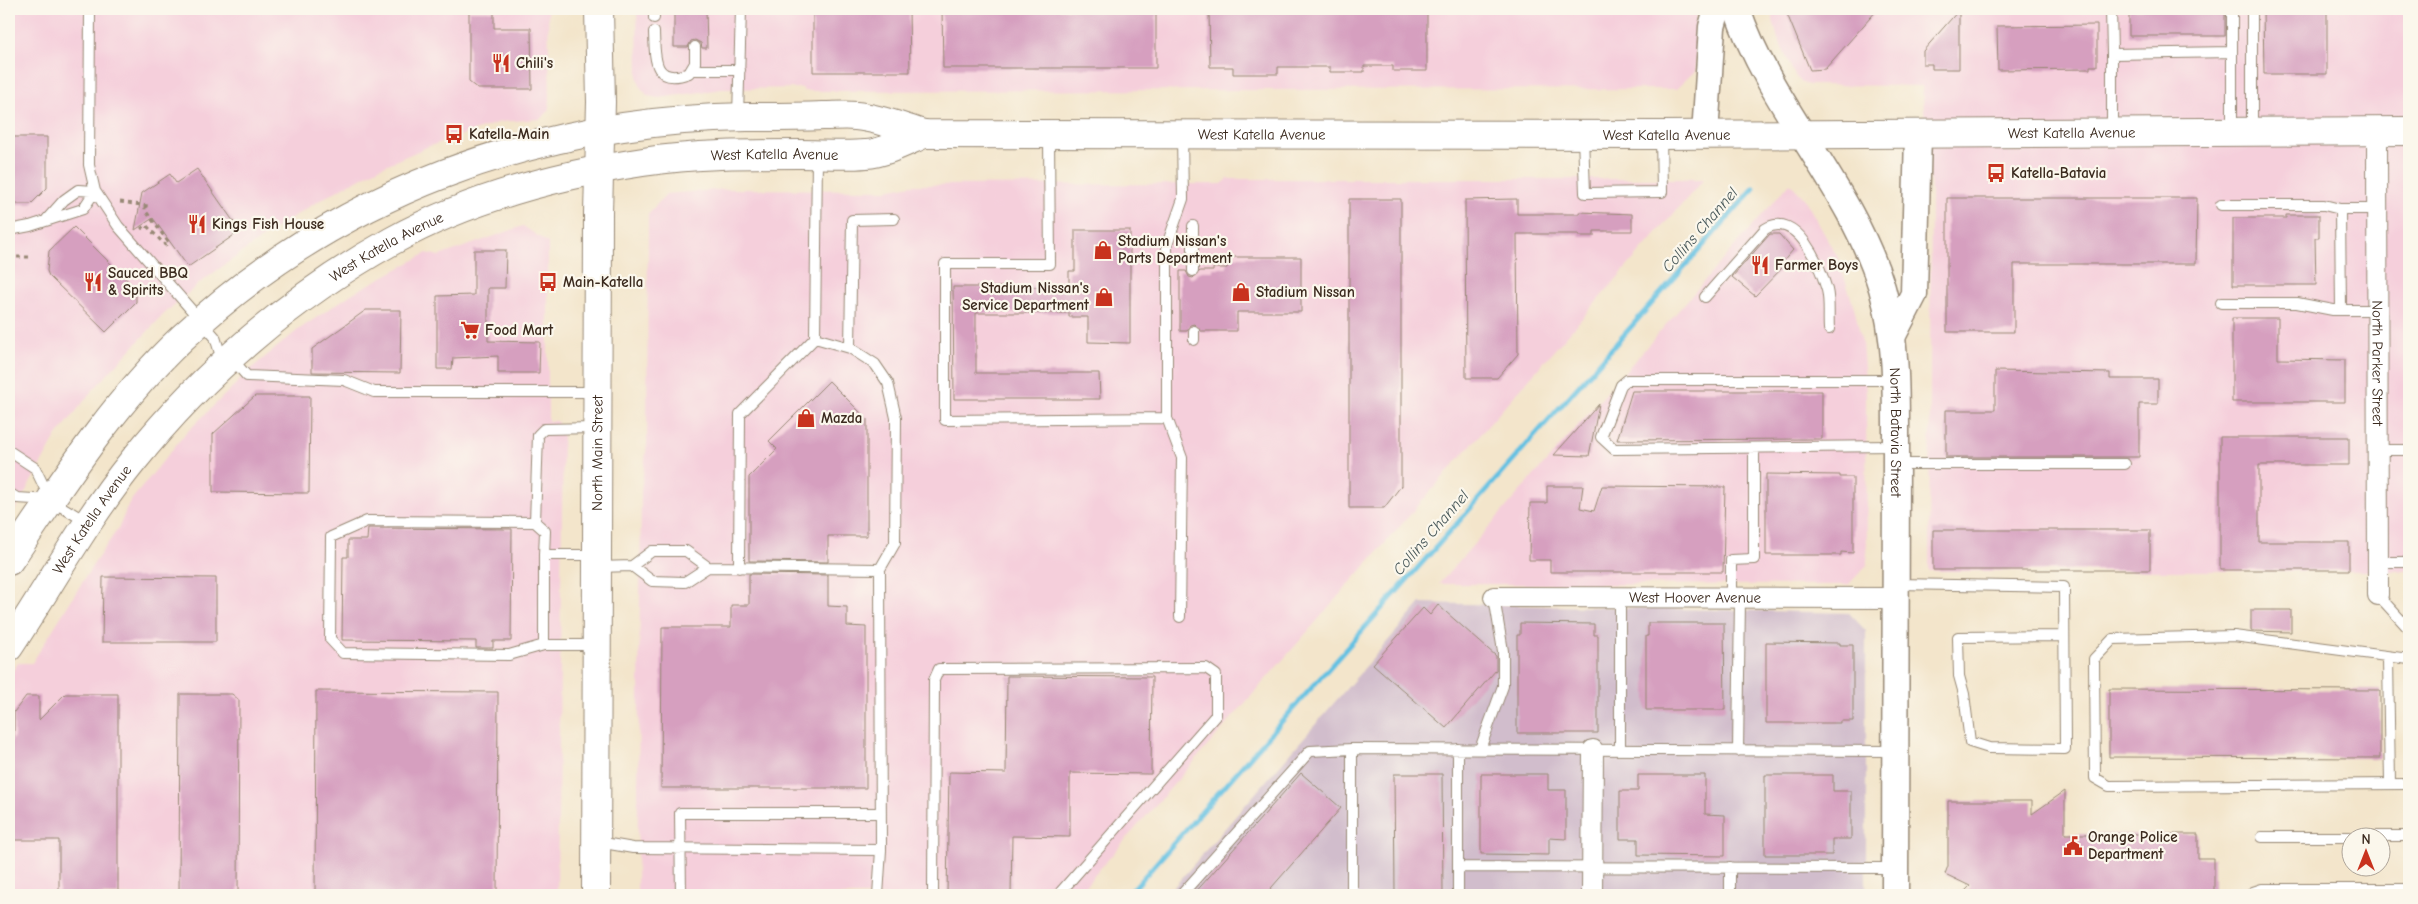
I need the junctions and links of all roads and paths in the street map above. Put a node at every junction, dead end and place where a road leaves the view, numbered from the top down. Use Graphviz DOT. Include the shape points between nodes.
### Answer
graph roads {
  1 [pos="90,9"];
  2 [pos="600,9"];
  3 [pos="741,9"];
  4 [pos="1717,9"];
  5 [pos="1737,9"];
  6 [pos="2111,9"];
  7 [pos="2232,9"];
  8 [pos="2252,9"];
  9 [pos="654,32"];
  10 [pos="695,47"];
  11 [pos="2232,52"];
  12 [pos="2112,54"];
  13 [pos="691,70"];
  14 [pos="740,70"];
  15 [pos="738,118"];
  16 [pos="600,131"];
  17 [pos="2377,131"];
  18 [pos="2409,131"];
  19 [pos="2242,132"];
  20 [pos="2112,133"];
  21 [pos="924,134"];
  22 [pos="1049,134"];
  23 [pos="1182,134"];
  24 [pos="1803,134"];
  25 [pos="1918,134"];
  26 [pos="1583,135"];
  27 [pos="1661,135"];
  28 [pos="1706,135"];
  29 [pos="817,154"];
  30 [pos="599,170"];
  31 [pos="95,191"];
  32 [pos="120,202"];
  33 [pos="2221,204"];
  34 [pos="2340,209"];
  35 [pos="2377,209"];
  36 [pos="46,220"];
  37 [pos="894,220"];
  38 [pos="1193,226"];
  39 [pos="141,229"];
  40 [pos="9,230"];
  41 [pos="9,257"];
  42 [pos="32,257"];
  43 [pos="1193,272"];
  44 [pos="1705,297"];
  45 [pos="2221,303"];
  46 [pos="2341,310"];
  47 [pos="2377,310"];
  48 [pos="201,320"];
  49 [pos="1829,329"];
  50 [pos="1892,335"];
  51 [pos="816,338"];
  52 [pos="850,348"];
  53 [pos="227,361"];
  54 [pos="1896,380"];
  55 [pos="597,392"];
  56 [pos="1167,418"];
  57 [pos="597,428"];
  58 [pos="1754,448"];
  59 [pos="2377,450"];
  60 [pos="2409,450"];
  61 [pos="9,451"];
  62 [pos="1896,455"];
  63 [pos="2125,464"];
  64 [pos="9,493"];
  65 [pos="50,500"];
  66 [pos="535,522"];
  67 [pos="88,523"];
  68 [pos="544,555"];
  69 [pos="9,561"];
  70 [pos="597,561"];
  71 [pos="2378,562"];
  72 [pos="2409,562"];
  73 [pos="632,566"];
  74 [pos="708,567"];
  75 [pos="739,568"];
  76 [pos="880,570"];
  77 [pos="1896,591"];
  78 [pos="2378,596"];
  79 [pos="1494,597"];
  80 [pos="1620,598"];
  81 [pos="1735,598"];
  82 [pos="1180,616"];
  83 [pos="2409,629"];
  84 [pos="2064,636"];
  85 [pos="544,645"];
  86 [pos="597,645"];
  87 [pos="9,647"];
  88 [pos="2388,656"];
  89 [pos="2409,659"];
  90 [pos="1352,749"];
  91 [pos="1458,750"];
  92 [pos="1480,750"];
  93 [pos="1593,750"];
  94 [pos="1620,750"];
  95 [pos="1738,751"];
  96 [pos="1896,752"];
  97 [pos="2390,784"];
  98 [pos="2409,784"];
  99 [pos="881,813"];
  100 [pos="2390,836"];
  101 [pos="2409,836"];
  102 [pos="2262,837"];
  103 [pos="2340,837"];
  104 [pos="596,842"];
  105 [pos="681,848"];
  106 [pos="881,850"];
  107 [pos="1458,867"];
  108 [pos="1592,867"];
  109 [pos="1730,868"];
  110 [pos="1896,868"];
  111 [pos="2409,889"];
  112 [pos="596,895"];
  113 [pos="681,895"];
  114 [pos="878,895"];
  115 [pos="933,895"];
  116 [pos="1058,895"];
  117 [pos="1181,895"];
  118 [pos="1352,895"];
  119 [pos="1458,895"];
  120 [pos="1592,895"];
  121 [pos="1730,895"];
  122 [pos="1895,895"];
  123 [pos="2251,895"];
  1 -- 31 [label="lane" via="89,164"];
  2 -- 16 [label="main road, North Main Street"];
  3 -- 14 [label="lane"];
  4 -- 28 [label="street" via="1712,27"];
  5 -- 24 [label="street, North Batavia Street" via="1772,88"];
  6 -- 12 [label="lane"];
  7 -- 11 [label="lane"];
  8 -- 19 [label="lane"];
  9 -- 13 [label="lane" via="656,66 661,73 671,77 682,76"];
  10 -- 13 [label="lane" via="695,63"];
  11 -- 12 [label="lane"];
  11 -- 19 [label="lane"];
  12 -- 20 [label="lane"];
  13 -- 14 [label="lane"];
  14 -- 15 [label="lane"];
  15 -- 16 [label="main road, West Katella Avenue" via="684,119"];
  15 -- 21 [label="main road, West Katella Avenue" via="857,116"];
  16 -- 30 [label="main road, North Main Street"];
  16 -- 48 [label="main road, West Katella Avenue" via="497,154 403,190 289,253"];
  17 -- 18 [label="main road, West Katella Avenue"];
  17 -- 19 [label="main road, West Katella Avenue"];
  17 -- 35 [label="street, North Parker Street"];
  19 -- 20 [label="main road, West Katella Avenue"];
  20 -- 25 [label="main road, West Katella Avenue"];
  21 -- 22 [label="main road, West Katella Avenue"];
  21 -- 29 [label="main road, West Katella Avenue" via="869,154"];
  22 -- 23 [label="main road, West Katella Avenue"];
  22 -- 56 [label="lane" via="1050,264 945,264 946,420"];
  23 -- 26 [label="main road, West Katella Avenue"];
  23 -- 56 [label="lane" via="1183,199 1167,245"];
  24 -- 25 [label="main road, West Katella Avenue"];
  24 -- 28 [label="main road, West Katella Avenue"];
  24 -- 50 [label="street, North Batavia Street" via="1864,245 1881,287"];
  25 -- 50 [label="street" via="1914,294"];
  26 -- 27 [label="main road, West Katella Avenue"];
  26 -- 27 [label="lane" via="1585,193 1662,192"];
  27 -- 28 [label="main road, West Katella Avenue"];
  29 -- 30 [label="main road, West Katella Avenue" via="726,154"];
  29 -- 51 [label="lane"];
  30 -- 53 [label="main road, West Katella Avenue" via="502,194 394,240 305,297"];
  30 -- 55 [label="main road, North Main Street"];
  31 -- 36 [label="lane" via="82,209"];
  31 -- 36 [label="lane" via="78,190"];
  31 -- 48 [label="lane" via="118,226"];
  32 -- 39 [label="path" via="147,206 145,210 169,243 165,245 146,225"];
  33 -- 34 [label="lane" via="2324,205"];
  34 -- 35 [label="lane"];
  34 -- 46 [label="lane"];
  35 -- 47 [label="street, North Parker Street"];
  36 -- 40 [label="lane"];
  37 -- 52 [label="lane" via="852,220"];
  38 -- 43 [label="lane"];
  41 -- 42 [label="path"];
  44 -- 49 [label="lane" via="1765,228 1773,224 1787,225 1801,237 1827,290"];
  45 -- 46 [label="lane" via="2297,303"];
  46 -- 47 [label="lane"];
  47 -- 59 [label="street, North Parker Street"];
  48 -- 53 [label="lane" via="215,337"];
  48 -- 65 [label="main road, West Katella Avenue" via="117,409"];
  50 -- 54 [label="street, North Batavia Street"];
  51 -- 52 [label="lane"];
  51 -- 75 [label="lane" via="740,414"];
  52 -- 76 [label="lane" via="876,364 888,383 896,418 895,544"];
  53 -- 55 [label="lane" via="247,376 344,380 374,392"];
  53 -- 67 [label="main road, West Katella Avenue" via="149,442"];
  54 -- 58 [label="lane" via="1627,380 1621,384 1601,437 1614,449"];
  54 -- 62 [label="street, North Batavia Street"];
  55 -- 57 [label="main road, North Main Street"];
  56 -- 82 [label="lane" via="1182,458"];
  57 -- 66 [label="lane" via="540,431"];
  57 -- 70 [label="main road, North Main Street"];
  58 -- 62 [label="lane"];
  58 -- 81 [label="lane" via="1754,559 1731,560"];
  59 -- 60 [label="lane"];
  59 -- 71 [label="street, North Parker Street"];
  61 -- 65 [label="lane" via="35,468"];
  62 -- 63 [label="lane"];
  62 -- 77 [label="street, North Batavia Street"];
  64 -- 65 [label="lane" via="17,498"];
  65 -- 67 [label="lane"];
  65 -- 69 [label="main road, West Katella Avenue"];
  66 -- 68 [label="lane" via="545,531"];
  66 -- 85 [label="lane" via="367,521 331,537 330,639 343,653 509,655"];
  67 -- 87 [label="main road, West Katella Avenue"];
  68 -- 70 [label="lane"];
  68 -- 85 [label="lane"];
  70 -- 73 [label="lane"];
  70 -- 86 [label="main road, North Main Street"];
  71 -- 72 [label="lane"];
  71 -- 78 [label="street, North Parker Street"];
  73 -- 74 [label="lane" via="652,581 685,582"];
  73 -- 74 [label="lane" via="652,551 686,551"];
  74 -- 75 [label="lane"];
  75 -- 76 [label="lane"];
  76 -- 99 [label="lane"];
  77 -- 81 [label="street, West Hoover Avenue"];
  77 -- 84 [label="lane" via="2064,587"];
  77 -- 96 [label="street, North Batavia Street"];
  78 -- 83 [label="lane"];
  79 -- 80 [label="street, West Hoover Avenue"];
  79 -- 92 [label="lane" via="1503,651 1503,686"];
  80 -- 81 [label="street, West Hoover Avenue"];
  80 -- 94 [label="lane"];
  81 -- 95 [label="lane"];
  84 -- 84 [label="lane" via="2065,749 1989,748 1970,742 1959,676 1958,637"];
  85 -- 86 [label="lane"];
  86 -- 104 [label="main road, North Main Street"];
  88 -- 89 [label="lane"];
  88 -- 97 [label="lane"];
  88 -- 97 [label="lane" via="2234,636 2113,639 2094,659 2095,778 2109,786"];
  90 -- 91 [label="lane"];
  90 -- 117 [label="lane" via="1310,751"];
  90 -- 118 [label="lane"];
  91 -- 92 [label="lane"];
  91 -- 107 [label="lane"];
  92 -- 93 [label="lane"];
  93 -- 94 [label="lane"];
  93 -- 108 [label="street"];
  94 -- 95 [label="lane"];
  95 -- 96 [label="lane"];
  96 -- 110 [label="street, North Batavia Street"];
  97 -- 98 [label="lane"];
  99 -- 105 [label="lane" via="680,813"];
  99 -- 106 [label="lane"];
  100 -- 101 [label="lane"];
  102 -- 103 [label="lane"];
  104 -- 105 [label="lane" via="632,848"];
  104 -- 112 [label="main road, North Main Street"];
  105 -- 106 [label="lane"];
  105 -- 113 [label="lane"];
  106 -- 114 [label="lane"];
  107 -- 108 [label="lane"];
  107 -- 119 [label="lane"];
  108 -- 109 [label="lane"];
  108 -- 120 [label="street"];
  109 -- 110 [label="lane"];
  109 -- 121 [label="lane"];
  110 -- 122 [label="street, North Batavia Street"];
  111 -- 123 [label="lane" via="2262,889"];
  115 -- 116 [label="lane" via="934,680 939,668 1206,668 1216,675 1216,715"];
}
